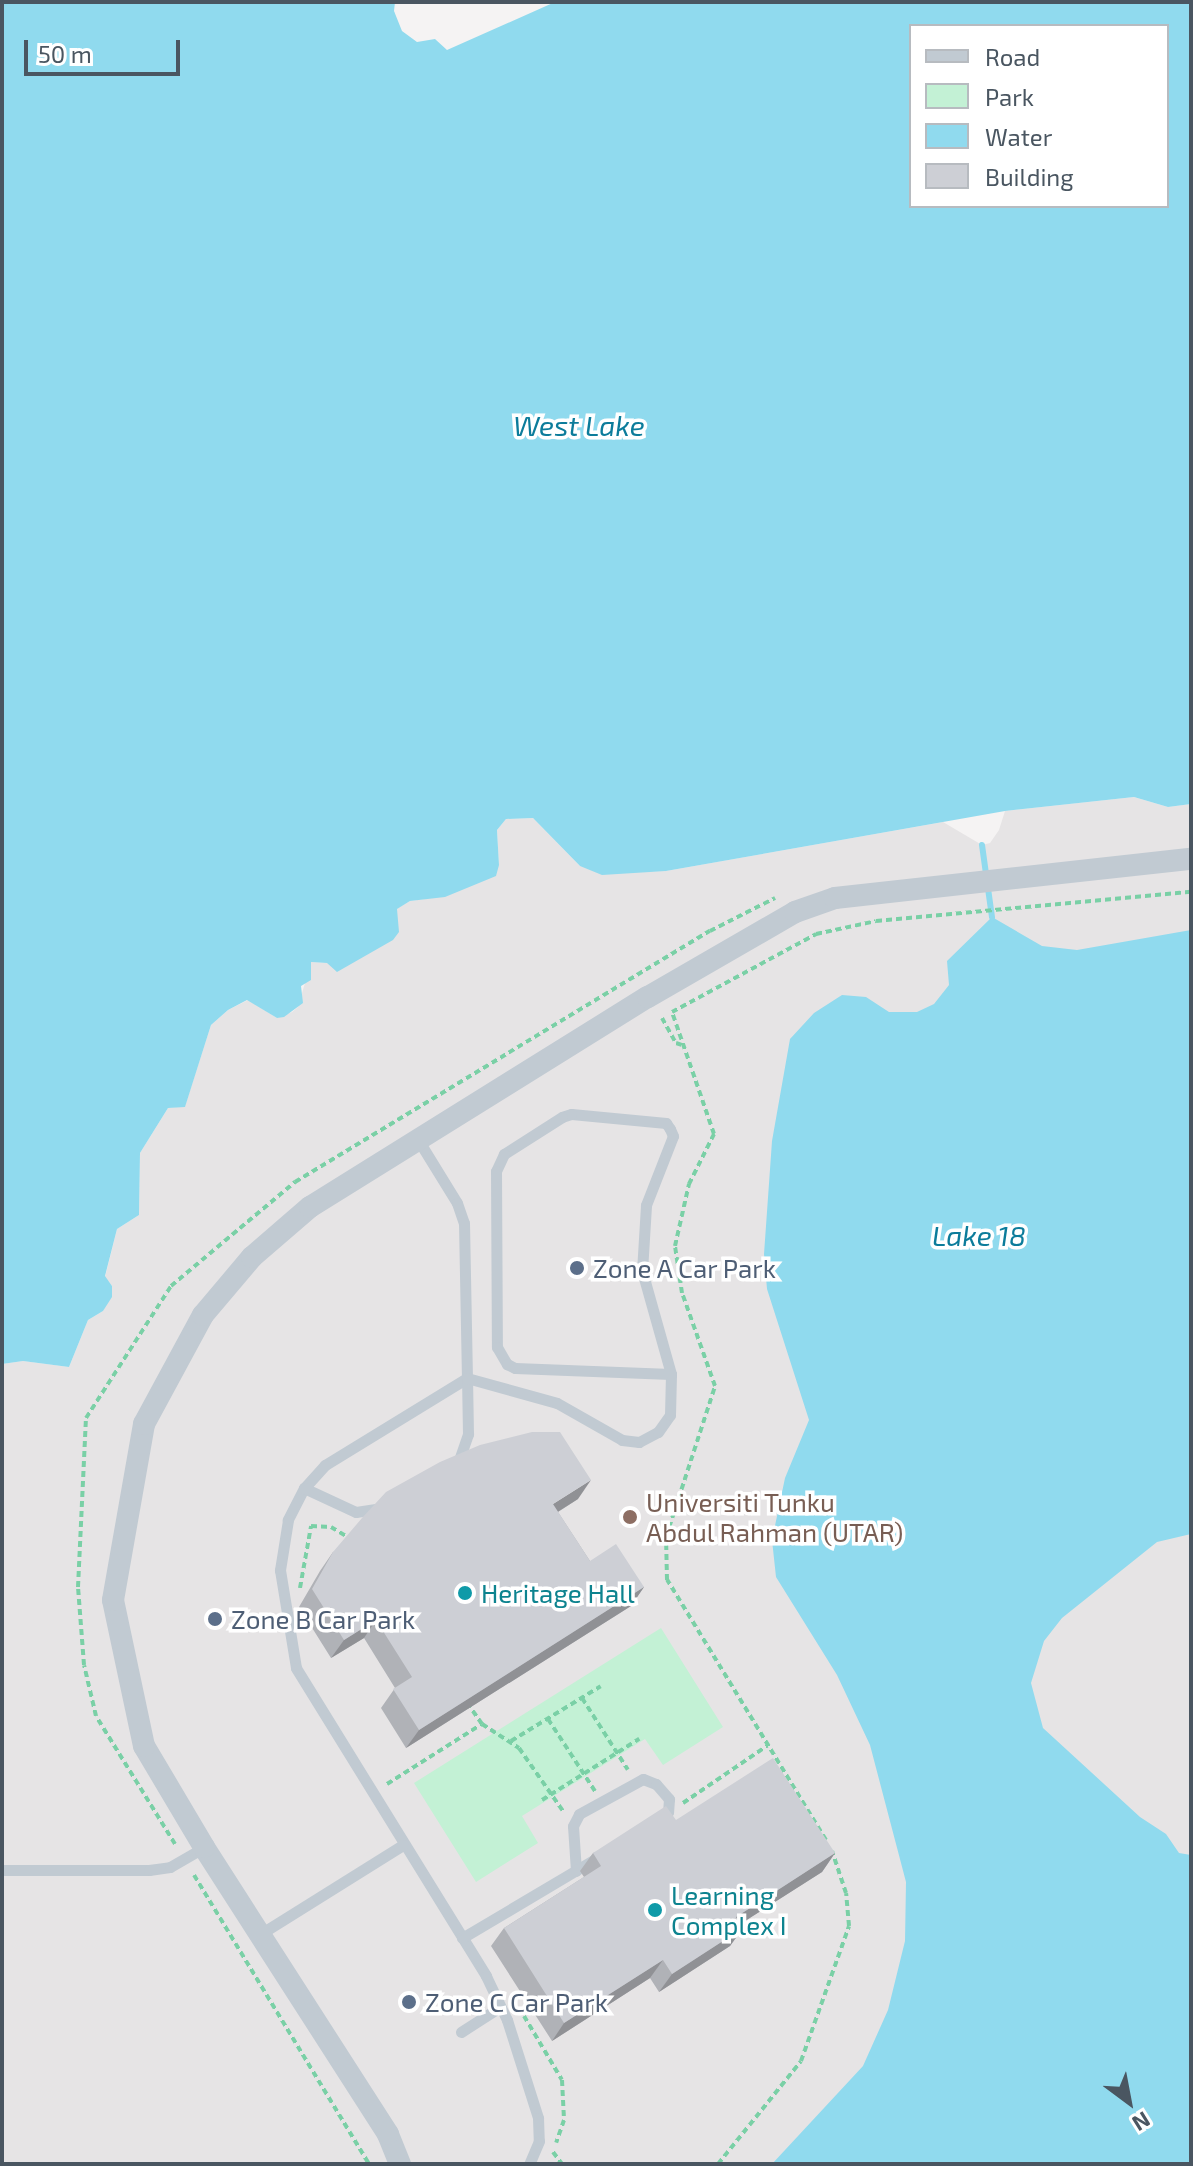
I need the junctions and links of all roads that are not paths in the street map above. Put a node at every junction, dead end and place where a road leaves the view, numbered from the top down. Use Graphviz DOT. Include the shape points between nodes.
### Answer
graph roads {
  1 [pos="1191,859"];
  2 [pos="417,1138"];
  3 [pos="671,1374"];
  4 [pos="467,1378"];
  5 [pos="444,1472"];
  6 [pos="304,1488"];
  7 [pos="395,1500"];
  8 [pos="655,1821"];
  9 [pos="403,1845"];
  10 [pos="204,1847"];
  11 [pos="602,1854"];
  12 [pos="2,1870"];
  13 [pos="576,1871"];
  14 [pos="262,1933"];
  15 [pos="462,1938"];
  16 [pos="500,2007"];
  17 [pos="461,2032"];
  18 [pos="400,2164"];
  19 [pos="529,2164"];
  1 -- 2 [label="street" via="947,883 835,898 795,912"];
  2 -- 4 [label="lane" via="464,1223"];
  2 -- 10 [label="street" via="310,1207 252,1257 203,1315 144,1424 113,1600 144,1746"];
  3 -- 3 [label="lane" via="642,1271 646,1205 673,1136 666,1123 562,1117 504,1154 496,1171 497,1347 515,1368"];
  3 -- 4 [label="lane" via="670,1415 658,1432 639,1442 622,1440 557,1403"];
  4 -- 5 [label="lane" via="467,1443 460,1463"];
  4 -- 6 [label="lane" via="325,1465"];
  6 -- 7 [label="lane" via="356,1512 373,1511"];
  6 -- 9 [label="lane" via="288,1520 280,1570 296,1668"];
  8 -- 13 [label="lane" via="668,1812 669,1799 649,1781 635,1780 579,1814 573,1826"];
  9 -- 14 [label="lane"];
  9 -- 15 [label="lane"];
  10 -- 12 [label="lane" via="170,1867 149,1870"];
  10 -- 14 [label="street"];
  11 -- 13 [label="lane"];
  13 -- 15 [label="lane"];
  14 -- 18 [label="street" via="388,2134"];
  15 -- 16 [label="lane"];
  16 -- 17 [label="lane"];
  16 -- 19 [label="lane" via="538,2118 539,2141"];
}
